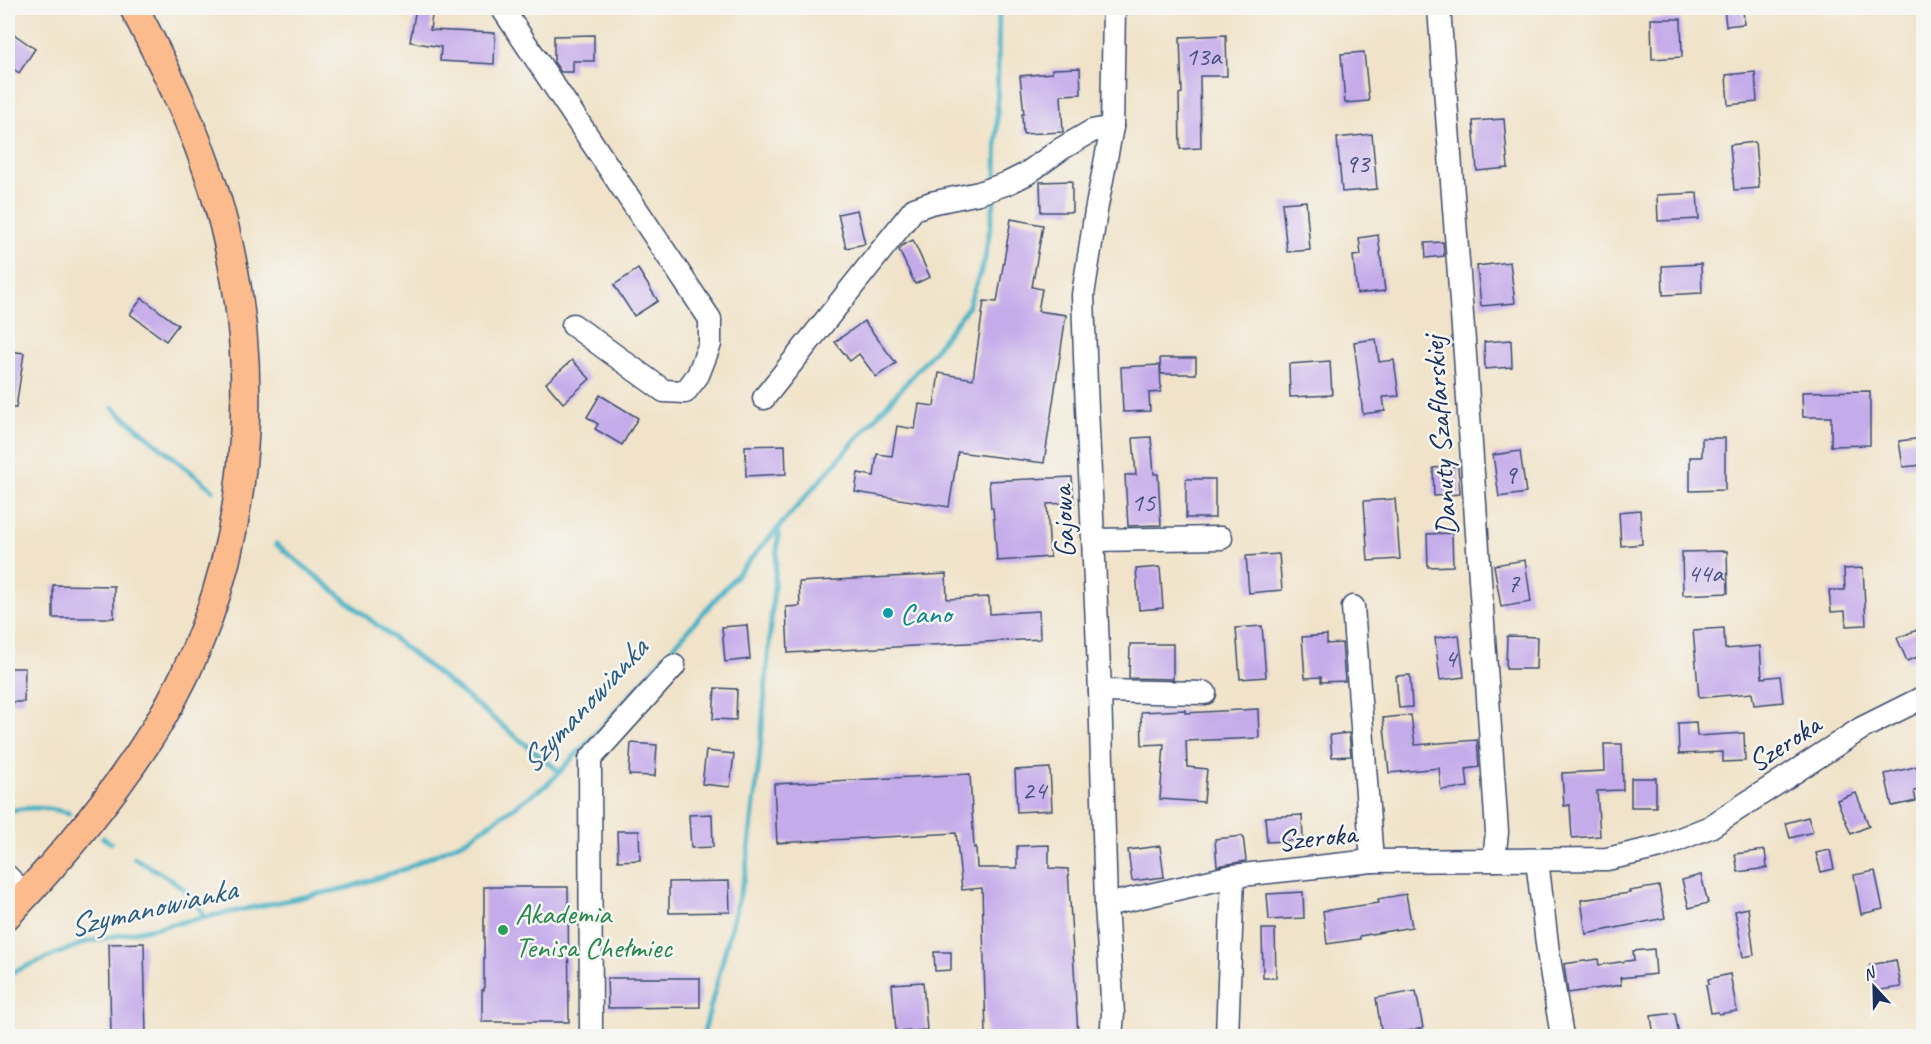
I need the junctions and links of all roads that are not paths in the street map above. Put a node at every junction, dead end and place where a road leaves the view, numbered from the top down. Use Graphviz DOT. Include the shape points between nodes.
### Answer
graph roads {
  1 [pos="134,8"];
  2 [pos="502,8"];
  3 [pos="1114,8"];
  4 [pos="1439,8"];
  5 [pos="1112,127"];
  6 [pos="573,325"];
  7 [pos="764,398"];
  8 [pos="1221,538"];
  9 [pos="1094,540"];
  10 [pos="1353,607"];
  11 [pos="674,666"];
  12 [pos="1100,692"];
  13 [pos="1205,693"];
  14 [pos="1923,697"];
  15 [pos="1494,860"];
  16 [pos="1537,860"];
  17 [pos="1372,861"];
  18 [pos="1233,876"];
  19 [pos="14,895"];
  20 [pos="1106,905"];
  21 [pos="591,1036"];
  22 [pos="1111,1036"];
  23 [pos="1227,1036"];
  24 [pos="1563,1036"];
  1 -- 19 [label="main road" via="170,76 195,136 215,192 231,256 244,340 241,480 231,539 212,609 184,676 155,729 95,816 62,856"];
  2 -- 6 [label="street" via="710,319 710,344 698,375 685,392 664,391"];
  3 -- 5 [label="street, Gajowa"];
  4 -- 15 [label="street, Danuty Szaflarskiej" via="1497,832"];
  5 -- 7 [label="street" via="1092,131 1008,183 914,209"];
  5 -- 9 [label="street, Gajowa" via="1083,295"];
  8 -- 9 [label="street"];
  9 -- 12 [label="street, Gajowa"];
  10 -- 17 [label="street"];
  11 -- 21 [label="street" via="590,759"];
  12 -- 13 [label="street"];
  12 -- 20 [label="street, Gajowa"];
  14 -- 16 [label="street, Szeroka" via="1862,728 1710,827 1689,836 1607,859"];
  15 -- 16 [label="street, Szeroka"];
  15 -- 17 [label="street, Szeroka"];
  16 -- 24 [label="street"];
  17 -- 18 [label="street, Szeroka"];
  18 -- 20 [label="street, Szeroka"];
  18 -- 23 [label="street"];
  20 -- 22 [label="street, Gajowa"];
}
